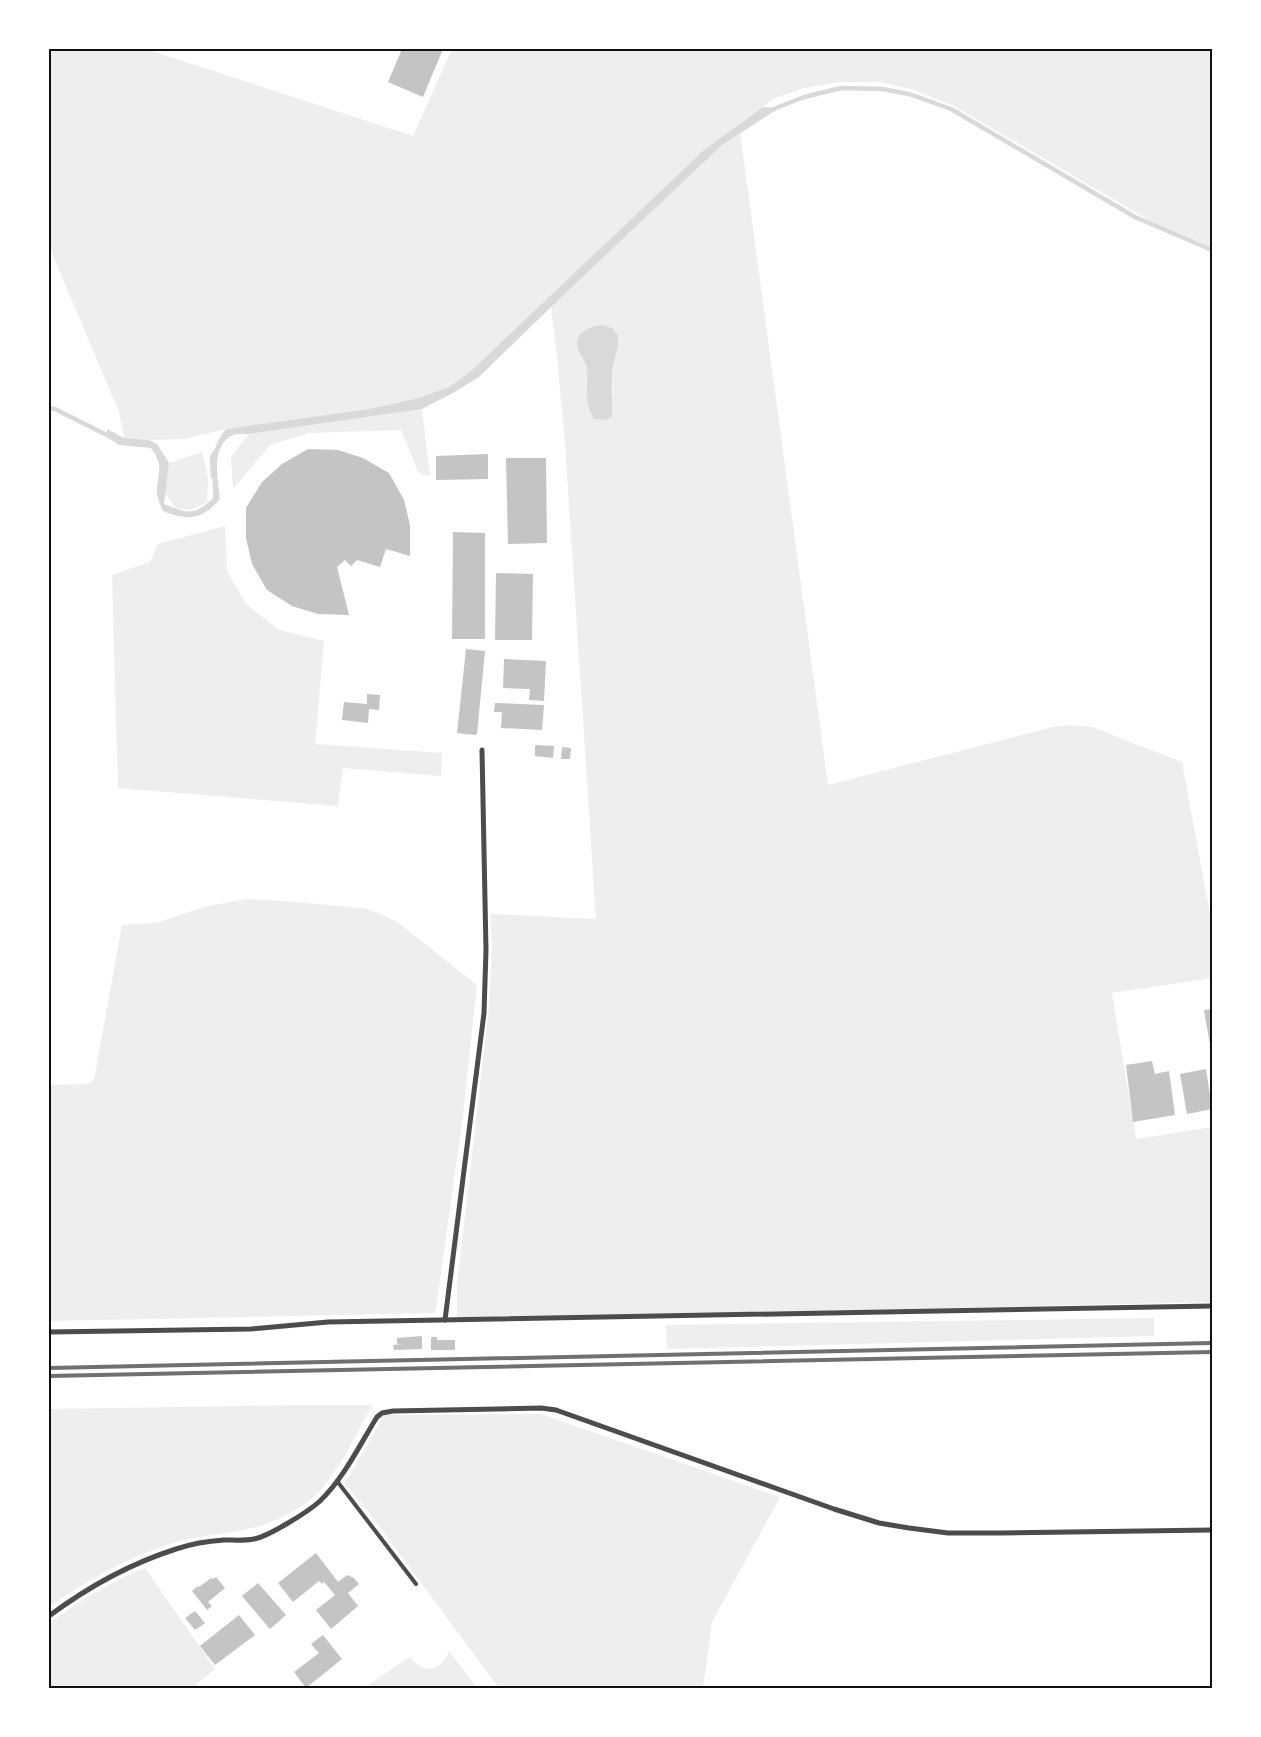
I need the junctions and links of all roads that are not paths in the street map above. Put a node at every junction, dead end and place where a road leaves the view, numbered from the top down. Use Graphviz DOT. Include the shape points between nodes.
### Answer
graph roads {
  1 [pos="482,750"];
  2 [pos="1212,1306"];
  3 [pos="445,1320"];
  4 [pos="49,1332"];
  5 [pos="337,1482"];
  6 [pos="1212,1530"];
  7 [pos="416,1584"];
  8 [pos="49,1616"];
  1 -- 3 [label="street" via="484,1013"];
  2 -- 3 [label="street"];
  3 -- 4 [label="street" via="328,1322 251,1329"];
  5 -- 6 [label="street" via="382,1413 541,1408 556,1410 834,1509 887,1524 948,1533"];
  5 -- 7 [label="lane"];
  5 -- 8 [label="street" via="319,1502 299,1516 255,1539 222,1540 175,1549 118,1572"];
}
